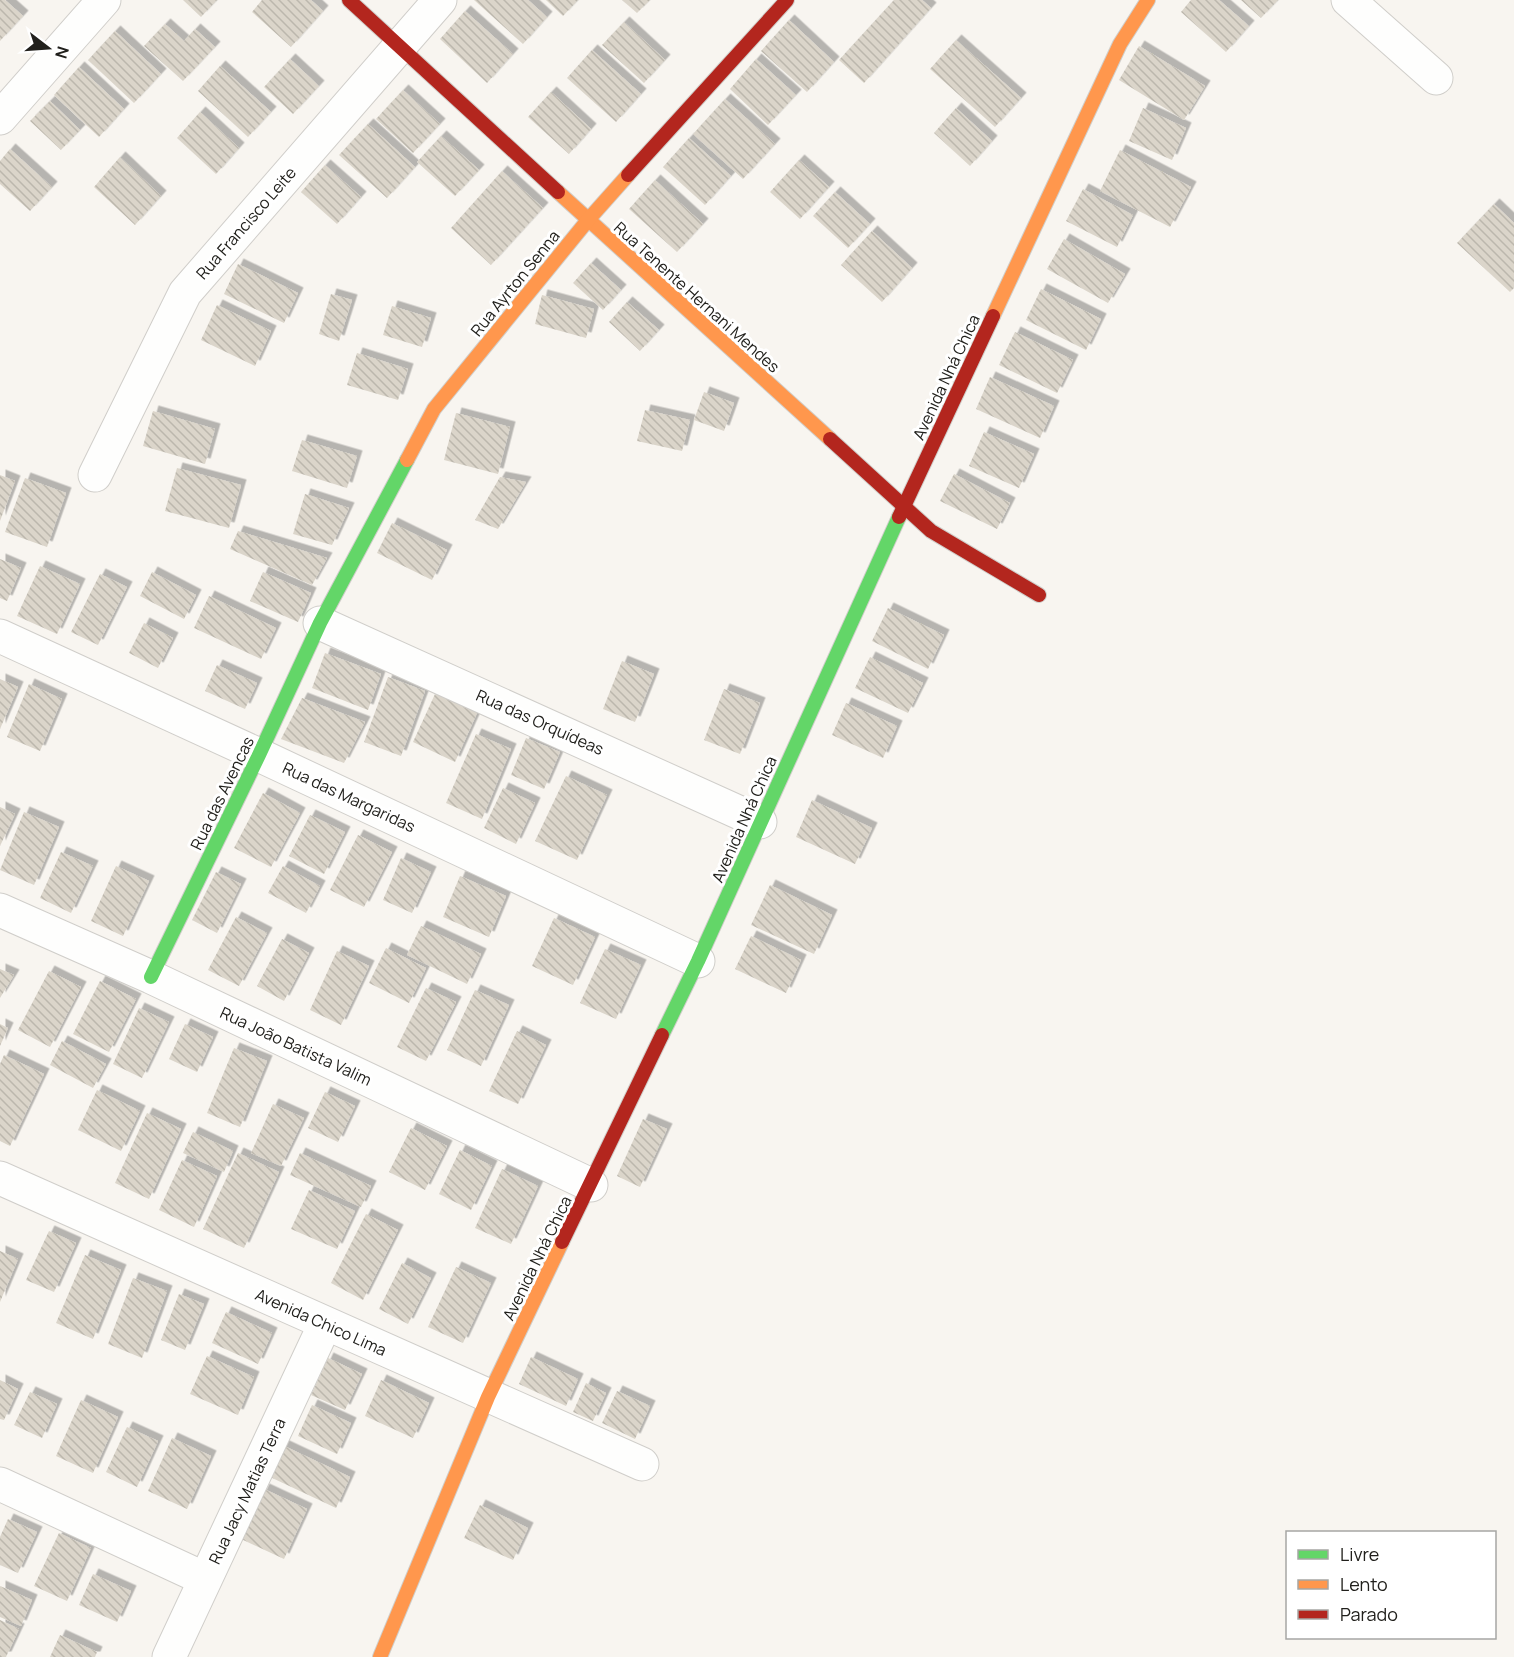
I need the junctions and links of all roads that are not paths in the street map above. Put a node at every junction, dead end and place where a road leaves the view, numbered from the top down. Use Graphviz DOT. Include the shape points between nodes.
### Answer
graph roads {
  1 [pos="104,0"];
  2 [pos="349,0"];
  3 [pos="440,0"];
  4 [pos="787,0"];
  5 [pos="1148,0"];
  6 [pos="1348,0"];
  7 [pos="399,46"];
  8 [pos="1436,78"];
  9 [pos="0,118"];
  10 [pos="588,220"];
  11 [pos="96,475"];
  12 [pos="904,507"];
  13 [pos="1040,595"];
  14 [pos="320,623"];
  15 [pos="0,636"];
  16 [pos="259,755"];
  17 [pos="760,822"];
  18 [pos="0,910"];
  19 [pos="698,961"];
  20 [pos="151,977"];
  21 [pos="0,1178"];
  22 [pos="591,1185"];
  23 [pos="325,1324"];
  24 [pos="488,1397"];
  25 [pos="642,1464"];
  26 [pos="0,1484"];
  27 [pos="205,1579"];
  28 [pos="169,1657"];
  29 [pos="380,1657"];
  1 -- 9 [label="street"];
  2 -- 7 [label="street, Rua Tenente Hernani Mendes"];
  3 -- 7 [label="street, Rua Francisco Leite"];
  4 -- 10 [label="street, Rua Ayrton Senna"];
  5 -- 12 [label="street, Avenida Nhá Chica" via="1120,44"];
  6 -- 8 [label="street"];
  7 -- 10 [label="street, Rua Tenente Hernani Mendes"];
  7 -- 11 [label="street, Rua Francisco Leite" via="185,293"];
  10 -- 12 [label="street, Rua Tenente Hernani Mendes"];
  10 -- 14 [label="street, Rua Ayrton Senna" via="434,409"];
  12 -- 13 [label="street, Rua Tenente Hernani Mendes" via="931,531"];
  12 -- 17 [label="street, Avenida Nhá Chica"];
  14 -- 16 [label="street, Rua das Avencas"];
  14 -- 17 [label="street, Rua das Orquídeas"];
  15 -- 16 [label="street, Rua das Margaridas"];
  16 -- 19 [label="street, Rua das Margaridas"];
  16 -- 20 [label="street, Rua das Avencas"];
  17 -- 19 [label="street, Avenida Nhá Chica"];
  18 -- 20 [label="street, Rua João Batista Valim"];
  19 -- 22 [label="street, Avenida Nhá Chica"];
  20 -- 22 [label="street, Rua João Batista Valim"];
  21 -- 23 [label="street, Avenida Chico Lima"];
  22 -- 24 [label="street, Avenida Nhá Chica"];
  23 -- 24 [label="street, Avenida Chico Lima"];
  23 -- 27 [label="street, Rua Jacy Matias Terra"];
  24 -- 25 [label="street, Avenida Chico Lima"];
  24 -- 29 [label="street, Avenida Nhá Chica"];
  26 -- 27 [label="street"];
  27 -- 28 [label="street, Rua Jacy Matias Terra"];
}
